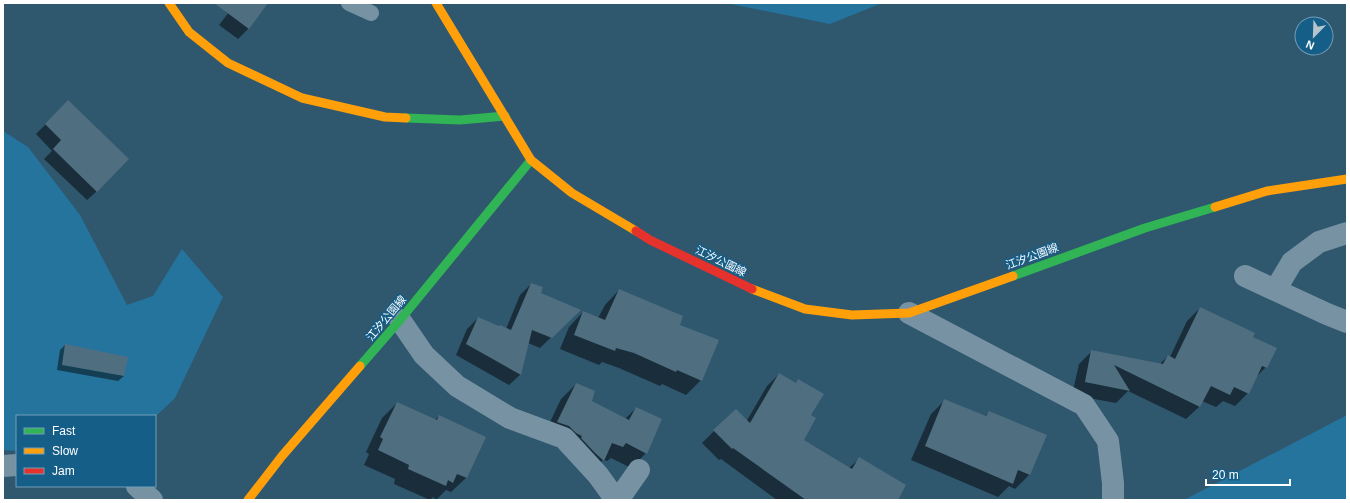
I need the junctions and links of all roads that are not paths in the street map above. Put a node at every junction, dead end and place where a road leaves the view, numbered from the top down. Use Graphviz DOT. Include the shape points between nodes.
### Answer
graph roads {
  1 [pos="169,3"];
  2 [pos="349,3"];
  3 [pos="436,3"];
  4 [pos="372,13"];
  5 [pos="505,116"];
  6 [pos="531,160"];
  7 [pos="1347,179"];
  8 [pos="1347,233"];
  9 [pos="1246,276"];
  10 [pos="1276,290"];
  11 [pos="909,313"];
  12 [pos="400,320"];
  13 [pos="1347,322"];
  14 [pos="16,465"];
  15 [pos="3,466"];
  16 [pos="639,470"];
  17 [pos="138,487"];
  18 [pos="152,500"];
  19 [pos="248,500"];
  20 [pos="617,500"];
  21 [pos="1113,500"];
  1 -- 5 [label="main road" via="189,32 228,63 302,98 385,117 460,120"];
  2 -- 4 [label="lane"];
  3 -- 5 [label="main road"];
  5 -- 6 [label="main road"];
  6 -- 11 [label="main road, 江汐公園線" via="572,193 650,240 750,288 805,309 852,315"];
  6 -- 12 [label="main road, 江汐公園線"];
  7 -- 11 [label="main road, 江汐公園線" via="1267,191 1214,206 1145,228"];
  8 -- 10 [label="street" via="1319,242 1292,262"];
  9 -- 10 [label="street"];
  10 -- 13 [label="street"];
  11 -- 21 [label="street" via="1084,405 1108,441"];
  12 -- 19 [label="main road, 江汐公園線" via="282,456"];
  12 -- 20 [label="street" via="424,354 457,386 510,418 564,438"];
  14 -- 15 [label="street"];
  16 -- 20 [label="street"];
  17 -- 18 [label="street"];
}
